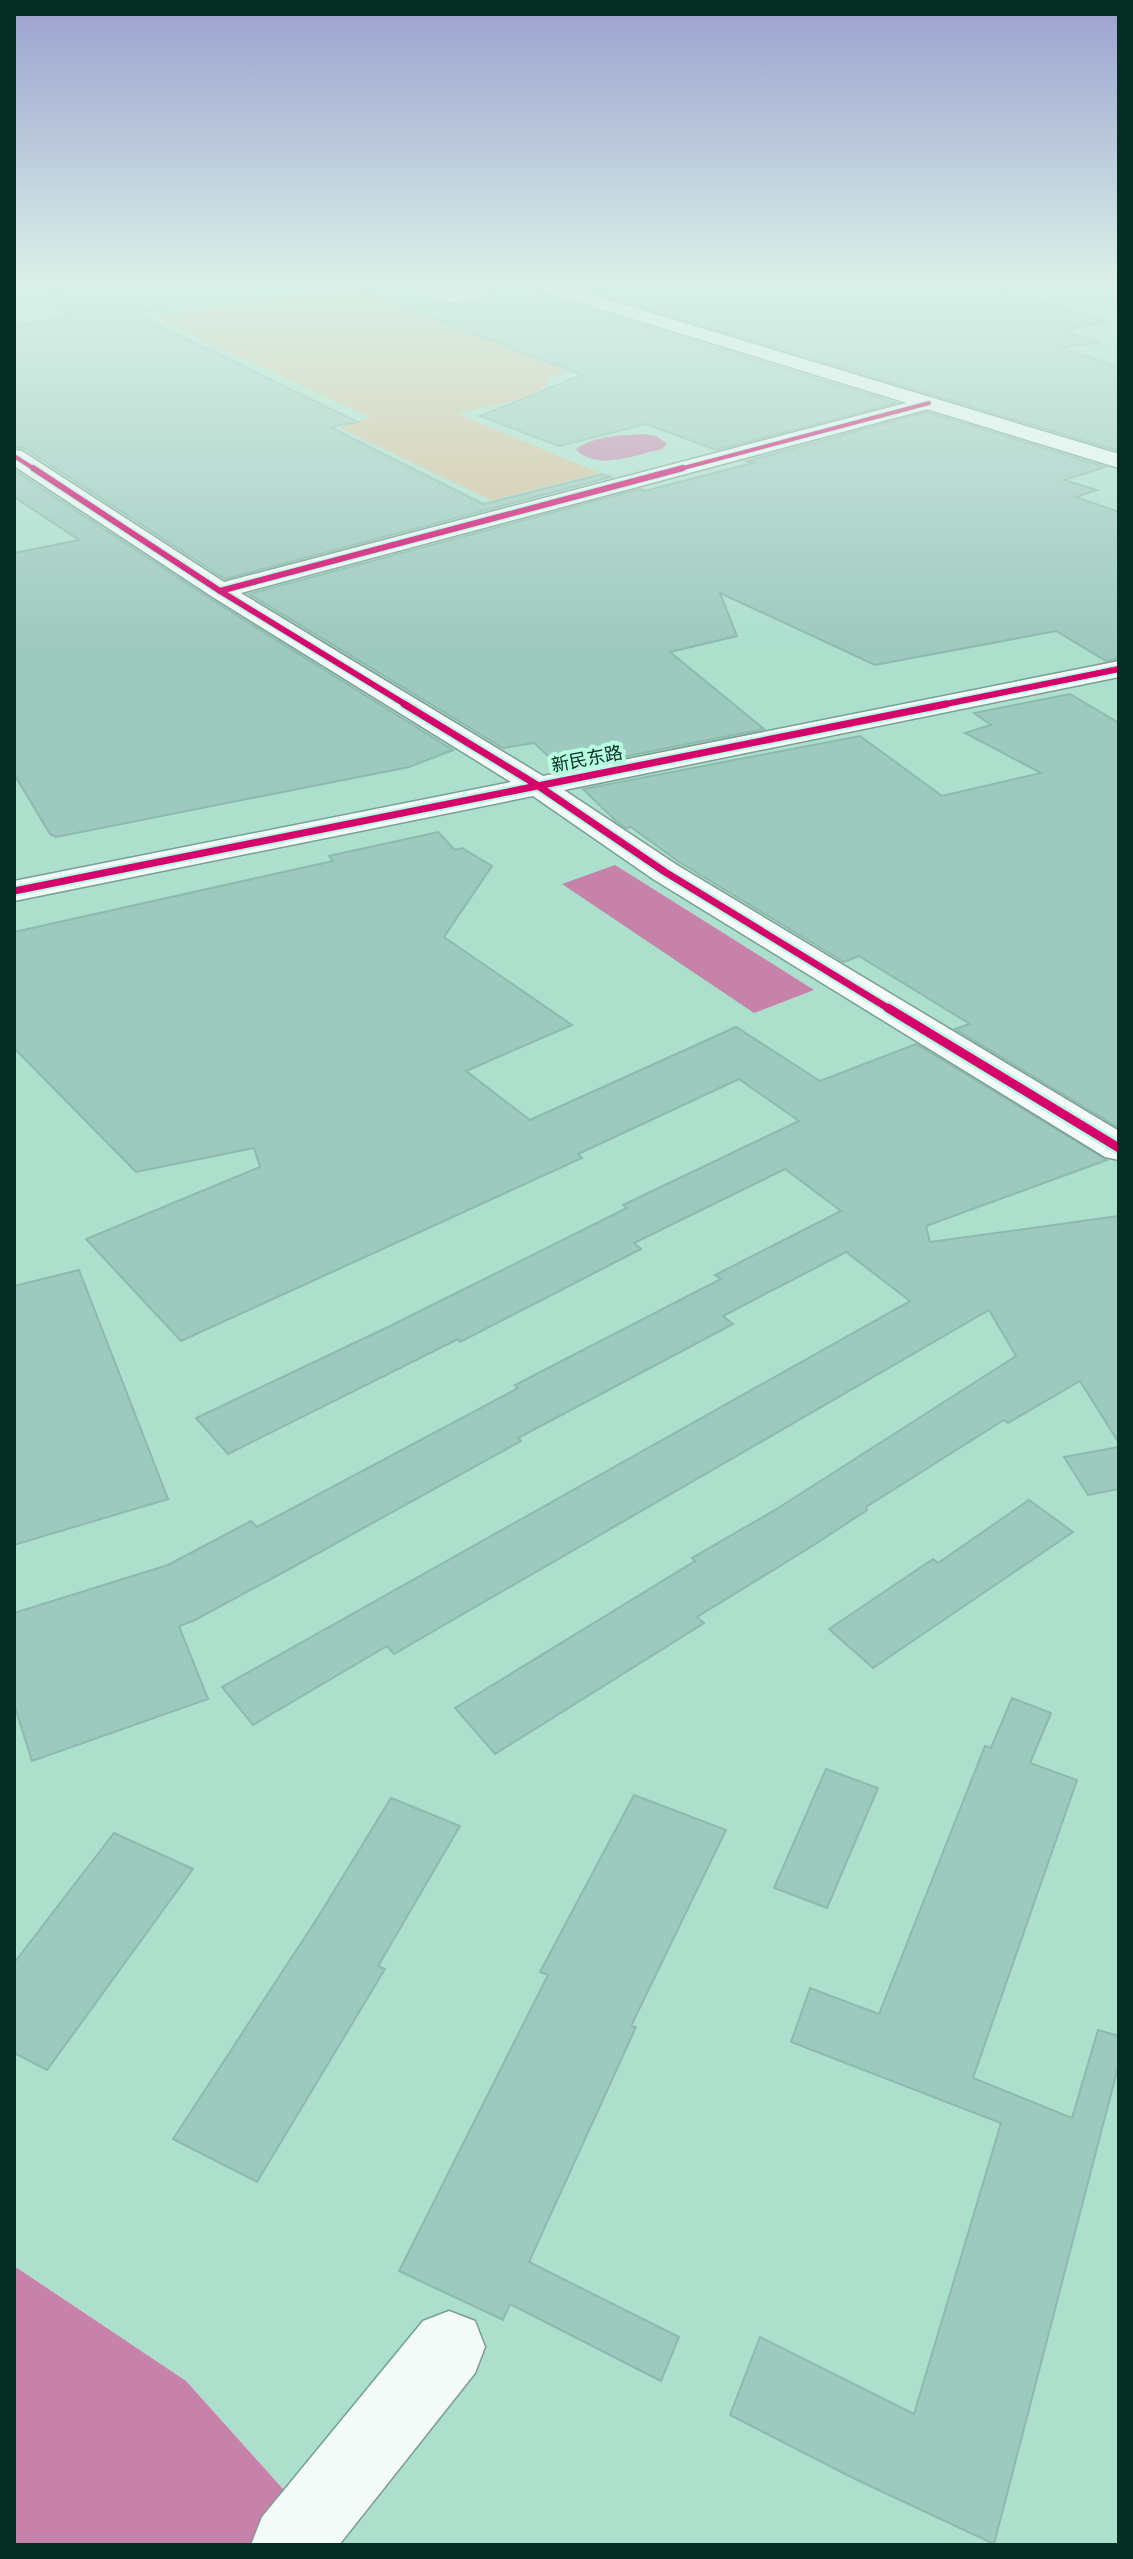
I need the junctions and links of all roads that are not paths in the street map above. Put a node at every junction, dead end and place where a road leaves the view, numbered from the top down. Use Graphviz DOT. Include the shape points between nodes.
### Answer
graph roads {
  1 [pos="916,406"];
  2 [pos="940,406"];
  3 [pos="14,456"];
  4 [pos="1119,461"];
  5 [pos="220,591"];
  6 [pos="1119,669"];
  7 [pos="537,785"];
  8 [pos="14,891"];
  9 [pos="1119,1148"];
  10 [pos="449,2347"];
  11 [pos="311,2516"];
  1 -- 5 [label="street"];
  2 -- 4 [label="street"];
  3 -- 5 [label="street"];
  5 -- 7 [label="street"];
  6 -- 7 [label="street, 新民东路"];
  7 -- 8 [label="street, 新民东路"];
  7 -- 9 [label="street" via="665,872"];
  10 -- 11 [label="street"];
}
